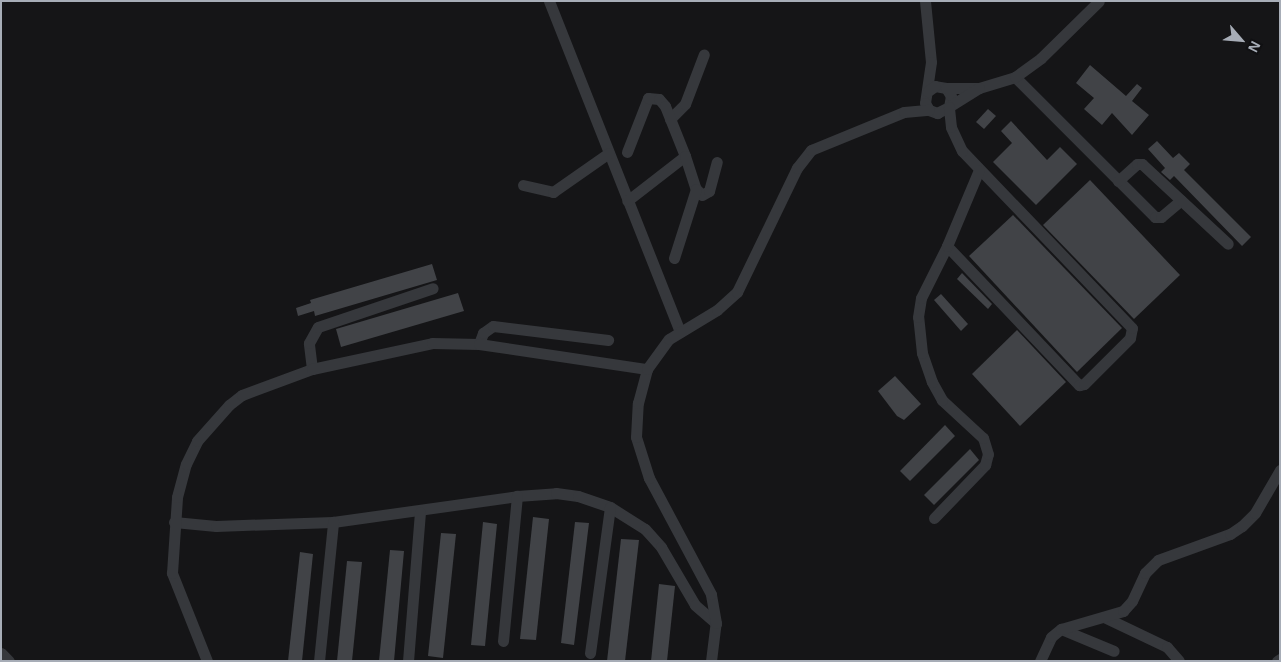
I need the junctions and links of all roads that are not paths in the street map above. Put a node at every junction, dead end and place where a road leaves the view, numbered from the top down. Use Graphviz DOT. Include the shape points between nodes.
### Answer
graph roads {
  1 [pos="549,1"];
  2 [pos="925,1"];
  3 [pos="1099,1"];
  4 [pos="704,54"];
  5 [pos="931,62"];
  6 [pos="1015,76"];
  7 [pos="945,87"];
  8 [pos="979,88"];
  9 [pos="927,92"];
  10 [pos="949,107"];
  11 [pos="931,111"];
  12 [pos="904,112"];
  13 [pos="670,118"];
  14 [pos="951,127"];
  15 [pos="627,152"];
  16 [pos="609,153"];
  17 [pos="685,156"];
  18 [pos="717,162"];
  19 [pos="979,170"];
  20 [pos="1118,181"];
  21 [pos="523,186"];
  22 [pos="696,189"];
  23 [pos="1181,200"];
  24 [pos="627,201"];
  25 [pos="1228,244"];
  26 [pos="948,246"];
  27 [pos="674,258"];
  28 [pos="433,288"];
  29 [pos="680,332"];
  30 [pos="578,336"];
  31 [pos="608,340"];
  32 [pos="479,344"];
  33 [pos="574,358"];
  34 [pos="312,369"];
  35 [pos="647,369"];
  36 [pos="1280,470"];
  37 [pos="518,496"];
  38 [pos="610,507"];
  39 [pos="420,512"];
  40 [pos="934,518"];
  41 [pos="174,522"];
  42 [pos="333,522"];
  43 [pos="1104,617"];
  44 [pos="716,623"];
  45 [pos="1061,629"];
  46 [pos="503,641"];
  47 [pos="1047,642"];
  48 [pos="1114,651"];
  49 [pos="1,653"];
  50 [pos="590,653"];
  51 [pos="9,661"];
  52 [pos="206,661"];
  53 [pos="319,661"];
  54 [pos="408,661"];
  55 [pos="711,661"];
  56 [pos="1040,661"];
  57 [pos="1051,661"];
  58 [pos="1179,661"];
  1 -- 16 [label="street"];
  2 -- 5 [label="street"];
  3 -- 6 [label="street" via="1041,58"];
  4 -- 13 [label="street" via="685,104"];
  5 -- 7 [label="street"];
  5 -- 9 [label="street"];
  6 -- 8 [label="street"];
  6 -- 20 [label="street"];
  7 -- 8 [label="street"];
  7 -- 9 [label="street" via="935,86"];
  7 -- 10 [label="street" via="951,96"];
  8 -- 10 [label="street"];
  9 -- 11 [label="street"];
  9 -- 12 [label="street"];
  10 -- 11 [label="street" via="942,112"];
  10 -- 14 [label="street"];
  11 -- 12 [label="street"];
  11 -- 14 [label="street"];
  12 -- 29 [label="street" via="825,142 804,157 744,282 717,310"];
  13 -- 15 [label="street" via="663,102 650,96"];
  13 -- 17 [label="street"];
  14 -- 19 [label="street" via="962,150"];
  16 -- 21 [label="street" via="553,192"];
  16 -- 24 [label="street"];
  17 -- 22 [label="street"];
  17 -- 24 [label="street"];
  18 -- 22 [label="street" via="709,192 702,195"];
  19 -- 26 [label="street"];
  19 -- 26 [label="street" via="1132,328 1130,338 1084,384 1078,385"];
  20 -- 23 [label="street" via="1140,163"];
  20 -- 23 [label="street" via="1155,217 1161,217"];
  22 -- 27 [label="street"];
  23 -- 25 [label="street"];
  24 -- 29 [label="street"];
  26 -- 40 [label="street" via="921,298 918,317 922,352 942,400 983,438 988,454 985,465"];
  28 -- 34 [label="street" via="318,327 309,343"];
  29 -- 35 [label="street" via="661,345"];
  30 -- 31 [label="street"];
  30 -- 32 [label="street" via="493,326 483,333"];
  30 -- 33 [label="street"];
  32 -- 33 [label="street"];
  32 -- 34 [label="street" via="432,344"];
  33 -- 35 [label="street"];
  34 -- 41 [label="street" via="242,395 213,421 197,440 186,464"];
  35 -- 44 [label="street" via="638,403 636,437 642,460 706,580"];
  36 -- 43 [label="street" via="1255,513 1242,526 1230,534 1158,560 1145,573 1128,606"];
  37 -- 38 [label="street" via="567,494"];
  37 -- 39 [label="street"];
  37 -- 46 [label="street"];
  38 -- 44 [label="street" via="645,530 661,547 695,605"];
  38 -- 50 [label="street"];
  39 -- 42 [label="street"];
  39 -- 54 [label="street"];
  41 -- 42 [label="street" via="216,526"];
  41 -- 52 [label="street" via="172,573"];
  42 -- 53 [label="street"];
  43 -- 45 [label="street"];
  43 -- 58 [label="street" via="1167,647"];
  44 -- 55 [label="street"];
  45 -- 47 [label="street"];
  45 -- 48 [label="street"];
  47 -- 56 [label="street"];
  47 -- 57 [label="street"];
  49 -- 51 [label="street"];
}
